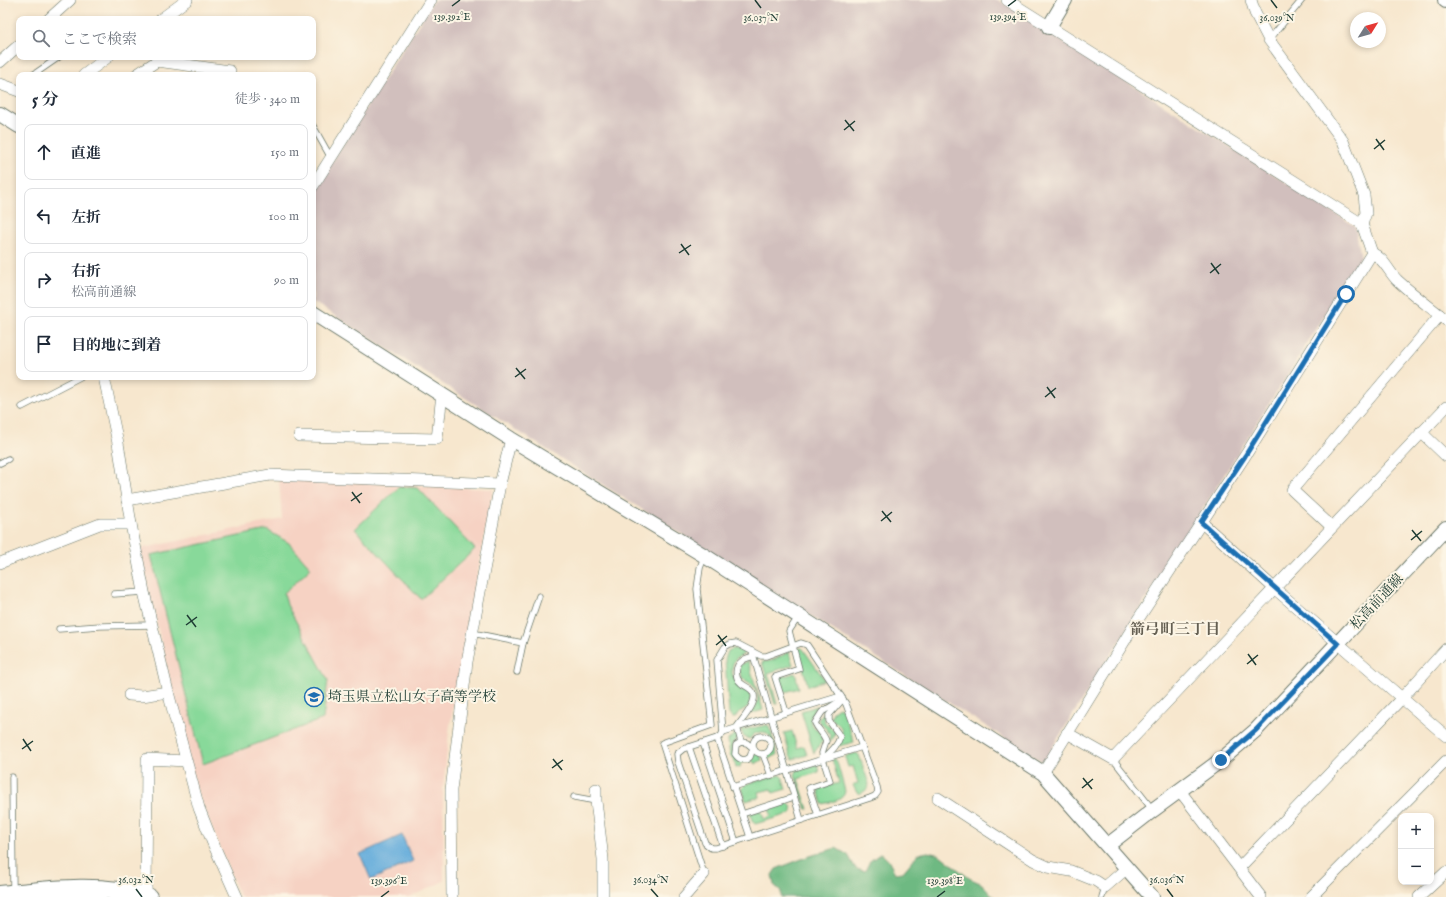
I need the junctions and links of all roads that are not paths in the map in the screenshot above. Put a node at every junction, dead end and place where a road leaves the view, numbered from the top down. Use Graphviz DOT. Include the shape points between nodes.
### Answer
graph roads {
  1 [pos="70,0"];
  2 [pos="187,0"];
  3 [pos="431,0"];
  4 [pos="1006,0"];
  5 [pos="1065,0"];
  6 [pos="1251,0"];
  7 [pos="1302,0"];
  8 [pos="52,16"];
  9 [pos="164,16"];
  10 [pos="1049,27"];
  11 [pos="1269,40"];
  12 [pos="16,48"];
  13 [pos="55,60"];
  14 [pos="104,60"];
  15 [pos="0,62"];
  16 [pos="37,72"];
  17 [pos="88,72"];
  18 [pos="140,72"];
  19 [pos="229,72"];
  20 [pos="0,84"];
  21 [pos="16,88"];
  22 [pos="0,114"];
  23 [pos="16,124"];
  24 [pos="316,131"];
  25 [pos="331,158"];
  26 [pos="316,181"];
  27 [pos="1362,224"];
  28 [pos="1372,253"];
  29 [pos="316,315"];
  30 [pos="1443,317"];
  31 [pos="74,380"];
  32 [pos="105,380"];
  33 [pos="442,394"];
  34 [pos="22,407"];
  35 [pos="1446,407"];
  36 [pos="1421,432"];
  37 [pos="299,436"];
  38 [pos="511,439"];
  39 [pos="1446,456"];
  40 [pos="8,459"];
  41 [pos="0,463"];
  42 [pos="500,484"];
  43 [pos="127,500"];
  44 [pos="1201,522"];
  45 [pos="130,524"];
  46 [pos="1332,527"];
  47 [pos="1446,528"];
  48 [pos="705,556"];
  49 [pos="0,563"];
  50 [pos="1274,588"];
  51 [pos="144,592"];
  52 [pos="114,594"];
  53 [pos="539,596"];
  54 [pos="799,616"];
  55 [pos="152,625"];
  56 [pos="59,629"];
  57 [pos="472,633"];
  58 [pos="523,643"];
  59 [pos="1338,644"];
  60 [pos="792,646"];
  61 [pos="1446,648"];
  62 [pos="753,654"];
  63 [pos="517,672"];
  64 [pos="168,692"];
  65 [pos="129,695"];
  66 [pos="842,697"];
  67 [pos="1402,698"];
  68 [pos="786,712"];
  69 [pos="771,717"];
  70 [pos="737,727"];
  71 [pos="723,732"];
  72 [pos="1067,732"];
  73 [pos="1446,736"];
  74 [pos="717,738"];
  75 [pos="703,742"];
  76 [pos="741,742"];
  77 [pos="689,747"];
  78 [pos="862,747"];
  79 [pos="753,748"];
  80 [pos="763,754"];
  81 [pos="823,759"];
  82 [pos="1113,759"];
  83 [pos="186,761"];
  84 [pos="1446,761"];
  85 [pos="787,770"];
  86 [pos="1043,773"];
  87 [pos="770,775"];
  88 [pos="12,777"];
  89 [pos="733,787"];
  90 [pos="596,789"];
  91 [pos="1180,791"];
  92 [pos="794,796"];
  93 [pos="574,797"];
  94 [pos="938,798"];
  95 [pos="596,801"];
  96 [pos="1153,810"];
  97 [pos="742,814"];
  98 [pos="818,815"];
  99 [pos="801,820"];
  100 [pos="750,837"];
  101 [pos="736,842"];
  102 [pos="1108,845"];
  103 [pos="723,846"];
  104 [pos="1127,868"];
  105 [pos="1239,868"];
  106 [pos="1446,872"];
  107 [pos="704,874"];
  108 [pos="1104,892"];
  109 [pos="72,893"];
  110 [pos="4,895"];
  111 [pos="147,897"];
  112 [pos="238,897"];
  113 [pos="452,897"];
  114 [pos="603,897"];
  115 [pos="684,897"];
  116 [pos="1152,897"];
  117 [pos="1261,897"];
  118 [pos="1311,897"];
  119 [pos="1419,897"];
  1 -- 8 [label="street"];
  2 -- 9 [label="street"];
  3 -- 25 [label="street"];
  4 -- 10 [label="street"];
  5 -- 10 [label="street"];
  6 -- 11 [label="street"];
  7 -- 11 [label="lane"];
  10 -- 27 [label="street"];
  11 -- 27 [label="street" via="1343,141 1364,196 1366,214"];
  12 -- 15 [label="street"];
  13 -- 16 [label="lane"];
  14 -- 17 [label="street"];
  18 -- 19 [label="street" via="157,61"];
  20 -- 21 [label="street"];
  22 -- 23 [label="street"];
  24 -- 25 [label="lane"];
  25 -- 26 [label="street"];
  27 -- 28 [label="street"];
  28 -- 30 [label="street" via="1378,255 1397,279"];
  28 -- 44 [label="street"];
  29 -- 33 [label="street"];
  30 -- 46 [label="street" via="1292,490"];
  31 -- 34 [label="lane"];
  32 -- 43 [label="street"];
  33 -- 37 [label="street" via="437,439"];
  33 -- 38 [label="street"];
  35 -- 36 [label="street"];
  36 -- 39 [label="street"];
  36 -- 46 [label="street"];
  38 -- 42 [label="street"];
  38 -- 48 [label="street"];
  40 -- 41 [label="lane"];
  42 -- 43 [label="street" via="270,475"];
  42 -- 57 [label="street"];
  43 -- 45 [label="street"];
  44 -- 50 [label="street"];
  44 -- 72 [label="street"];
  45 -- 49 [label="street" via="100,524"];
  45 -- 51 [label="street"];
  46 -- 50 [label="street"];
  47 -- 59 [label="street, 松高前通線"];
  48 -- 54 [label="street"];
  48 -- 107 [label="lane" via="700,568 697,589 712,725 662,743"];
  50 -- 59 [label="street"];
  50 -- 82 [label="street"];
  51 -- 52 [label="lane"];
  51 -- 55 [label="street"];
  53 -- 58 [label="lane"];
  54 -- 60 [label="lane" via="789,631"];
  54 -- 86 [label="street"];
  55 -- 56 [label="lane"];
  55 -- 64 [label="street"];
  57 -- 58 [label="lane"];
  57 -- 113 [label="street" via="451,790"];
  58 -- 63 [label="lane"];
  59 -- 67 [label="street"];
  59 -- 91 [label="street, 松高前通線" via="1256,730"];
  60 -- 62 [label="lane" via="766,656"];
  60 -- 66 [label="lane" via="801,643 807,645"];
  60 -- 68 [label="lane" via="799,669 775,677"];
  61 -- 67 [label="street"];
  62 -- 69 [label="lane"];
  62 -- 70 [label="lane" via="740,662 736,668 739,682 755,696 751,708"];
  62 -- 71 [label="lane" via="736,643 725,647 717,660"];
  64 -- 65 [label="street"];
  64 -- 83 [label="street"];
  66 -- 68 [label="lane"];
  66 -- 78 [label="lane"];
  66 -- 81 [label="lane" via="829,715 829,721 840,737 838,743"];
  66 -- 81 [label="lane" via="822,712 815,723 826,740"];
  67 -- 73 [label="street"];
  67 -- 105 [label="street"];
  68 -- 69 [label="lane"];
  69 -- 70 [label="lane"];
  69 -- 85 [label="lane"];
  70 -- 71 [label="lane"];
  70 -- 76 [label="lane"];
  71 -- 74 [label="lane"];
  72 -- 82 [label="street"];
  72 -- 86 [label="street"];
  74 -- 75 [label="lane"];
  74 -- 89 [label="lane"];
  75 -- 77 [label="lane"];
  75 -- 101 [label="lane"];
  76 -- 79 [label="lane" via="748,743"];
  76 -- 79 [label="lane" via="736,745 734,751 739,759 748,759"];
  77 -- 103 [label="lane"];
  77 -- 103 [label="lane" via="679,751 677,758 705,843 711,848"];
  78 -- 81 [label="lane"];
  78 -- 98 [label="lane" via="878,792 870,798"];
  79 -- 80 [label="lane"];
  79 -- 80 [label="lane" via="753,741 757,737 766,737 771,745"];
  80 -- 87 [label="lane"];
  81 -- 85 [label="lane"];
  81 -- 98 [label="lane" via="830,781 809,788"];
  82 -- 96 [label="lane"];
  83 -- 111 [label="street" via="147,759"];
  83 -- 112 [label="street" via="199,808"];
  84 -- 118 [label="street"];
  85 -- 87 [label="lane"];
  85 -- 92 [label="lane"];
  86 -- 102 [label="street"];
  87 -- 89 [label="lane"];
  88 -- 110 [label="lane"];
  89 -- 97 [label="lane"];
  90 -- 95 [label="street"];
  91 -- 96 [label="street, 松高前通線"];
  91 -- 105 [label="street"];
  92 -- 97 [label="lane"];
  92 -- 99 [label="lane"];
  93 -- 95 [label="lane"];
  94 -- 108 [label="street" via="1033,860 1096,881"];
  95 -- 114 [label="street" via="603,859"];
  96 -- 102 [label="street, 松高前通線"];
  97 -- 100 [label="lane"];
  98 -- 99 [label="lane"];
  99 -- 100 [label="lane"];
  100 -- 101 [label="lane"];
  101 -- 103 [label="lane"];
  102 -- 104 [label="street"];
  104 -- 108 [label="street"];
  104 -- 116 [label="street"];
  105 -- 117 [label="street"];
  106 -- 119 [label="street"];
  107 -- 115 [label="street"];
  109 -- 110 [label="main road"];
  109 -- 111 [label="main road" via="105,889"];
}
